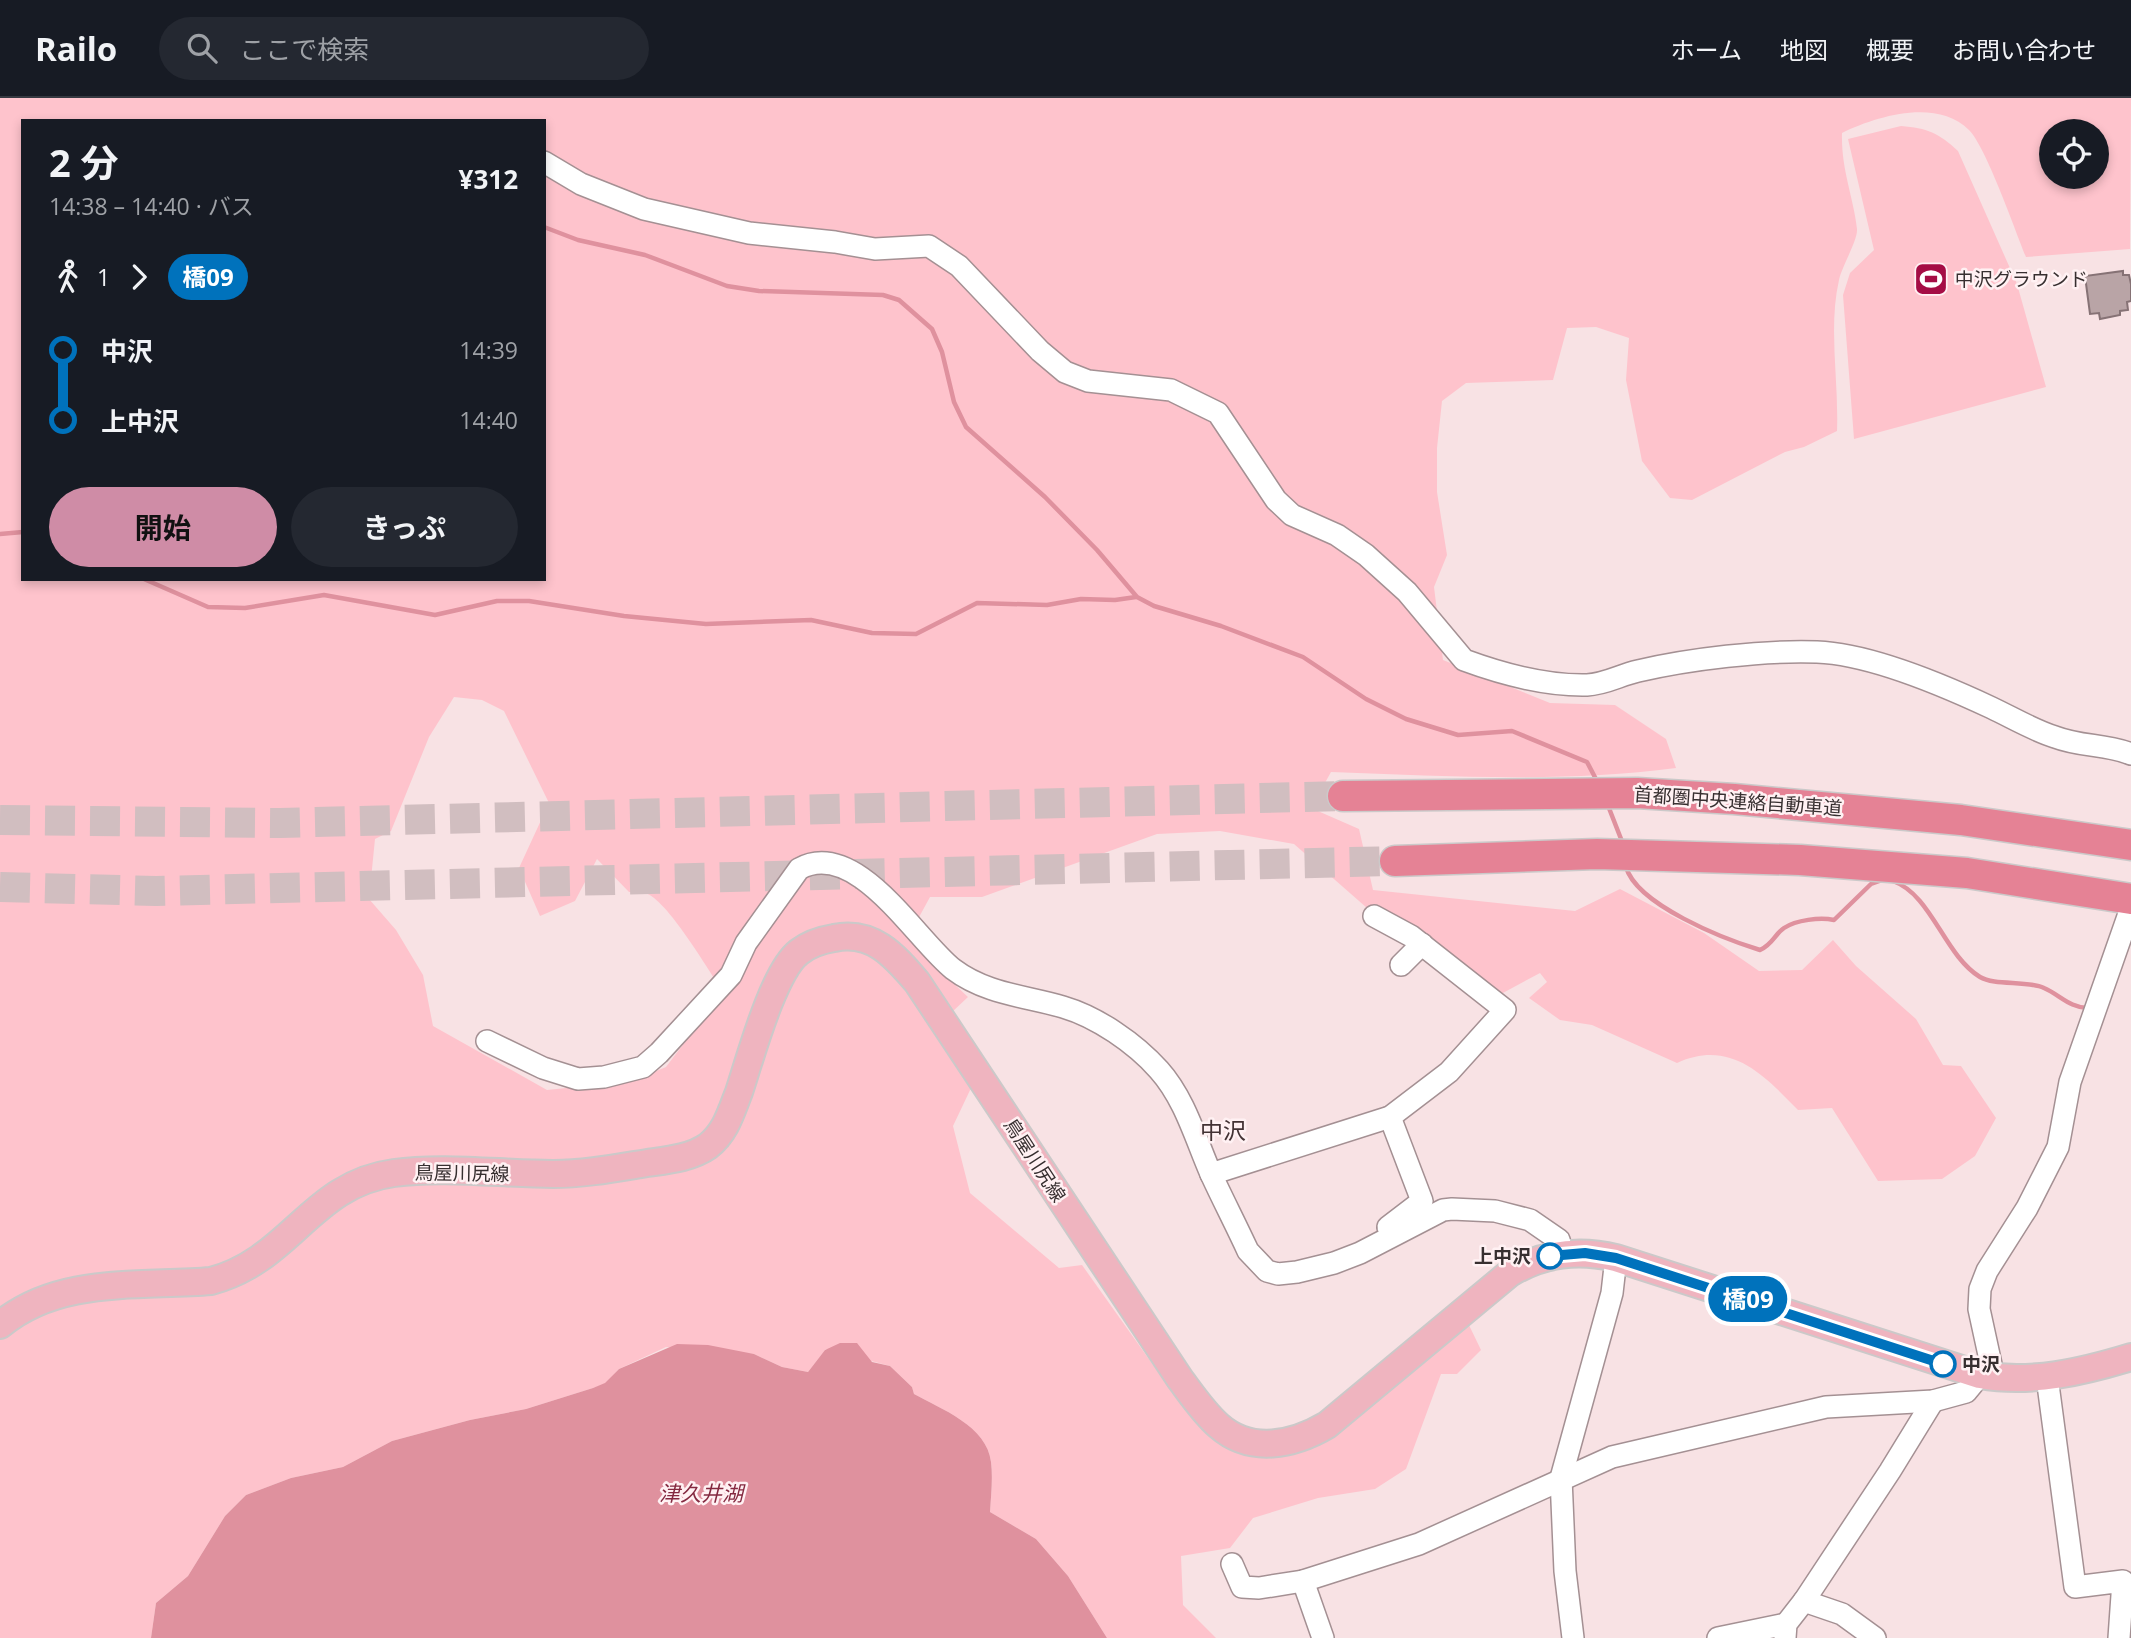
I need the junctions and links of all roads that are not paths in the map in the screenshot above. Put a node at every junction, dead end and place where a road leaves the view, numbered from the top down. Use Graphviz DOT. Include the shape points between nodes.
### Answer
graph roads {
  1 [pos="546,163"];
  2 [pos="2131,754"];
  3 [pos="1343,796"];
  4 [pos="2131,845"];
  5 [pos="1395,861"];
  6 [pos="2131,899"];
  7 [pos="2131,908"];
  8 [pos="1374,916"];
  9 [pos="1422,944"];
  10 [pos="1401,965"];
  11 [pos="487,1041"];
  12 [pos="1390,1117"];
  13 [pos="1211,1174"];
  14 [pos="1381,1242"];
  15 [pos="1563,1253"];
  16 [pos="1616,1258"];
  17 [pos="0,1325"];
  18 [pos="2131,1357"];
  19 [pos="1987,1376"];
  20 [pos="2047,1377"];
  21 [pos="1933,1401"];
  22 [pos="1561,1478"];
  23 [pos="1231,1564"];
  24 [pos="1303,1581"];
  25 [pos="1804,1601"];
  26 [pos="1786,1631"];
  27 [pos="1323,1638"];
  28 [pos="1573,1638"];
  29 [pos="1718,1638"];
  30 [pos="1875,1638"];
  31 [pos="2119,1638"];
  1 -- 2 [label="street" via="581,184 644,209 749,233 875,250 929,246 959,266 1065,372 1088,381 1171,390 1218,413 1276,500 1292,514 1366,555 1407,592 1464,660 1477,665 1527,679 1585,685 1678,665 1819,652 1904,672 2054,737"];
  3 -- 4 [label="highway, 首都圏中央連絡自動車道" via="1637,793 1835,806"];
  5 -- 6 [label="highway" via="1597,854 1852,864 1967,873"];
  7 -- 19 [label="street" via="2070,1082 2058,1147 1980,1289"];
  8 -- 9 [label="street"];
  9 -- 10 [label="street"];
  9 -- 12 [label="street" via="1505,1010 1449,1072"];
  11 -- 13 [label="street" via="578,1079 643,1067 731,975 746,943 799,869 827,864 874,887 952,968 969,979 987,989 1088,1016 1144,1053 1174,1092"];
  12 -- 13 [label="street"];
  12 -- 14 [label="street" via="1422,1201 1388,1227"];
  13 -- 14 [label="street" via="1248,1251 1267,1271 1297,1272 1334,1263"];
  14 -- 15 [label="street" via="1443,1210 1494,1211 1536,1223 1559,1240"];
  15 -- 16 [label="main road, 鳥屋川尻線"];
  15 -- 17 [label="main road, 鳥屋川尻線" via="1510,1273 1315,1432 1266,1444 1230,1434 1180,1379 917,982 880,945 855,936 814,944 792,960 769,1006 723,1130 699,1151 582,1172 418,1172 369,1178 325,1201 265,1257 228,1276 68,1291 30,1304"];
  16 -- 19 [label="main road, 鳥屋川尻線"];
  16 -- 22 [label="street" via="1612,1293"];
  18 -- 20 [label="main road, 鳥屋川尻線"];
  19 -- 20 [label="main road, 鳥屋川尻線"];
  19 -- 21 [label="street" via="1966,1392"];
  20 -- 31 [label="street" via="2075,1587 2123,1581"];
  21 -- 22 [label="street" via="1826,1407 1612,1457"];
  21 -- 25 [label="street"];
  22 -- 24 [label="street" via="1419,1544"];
  22 -- 28 [label="street"];
  23 -- 24 [label="street" via="1242,1587"];
  24 -- 27 [label="street"];
  25 -- 26 [label="street"];
  25 -- 30 [label="street" via="1842,1614"];
  26 -- 29 [label="street"];
}
